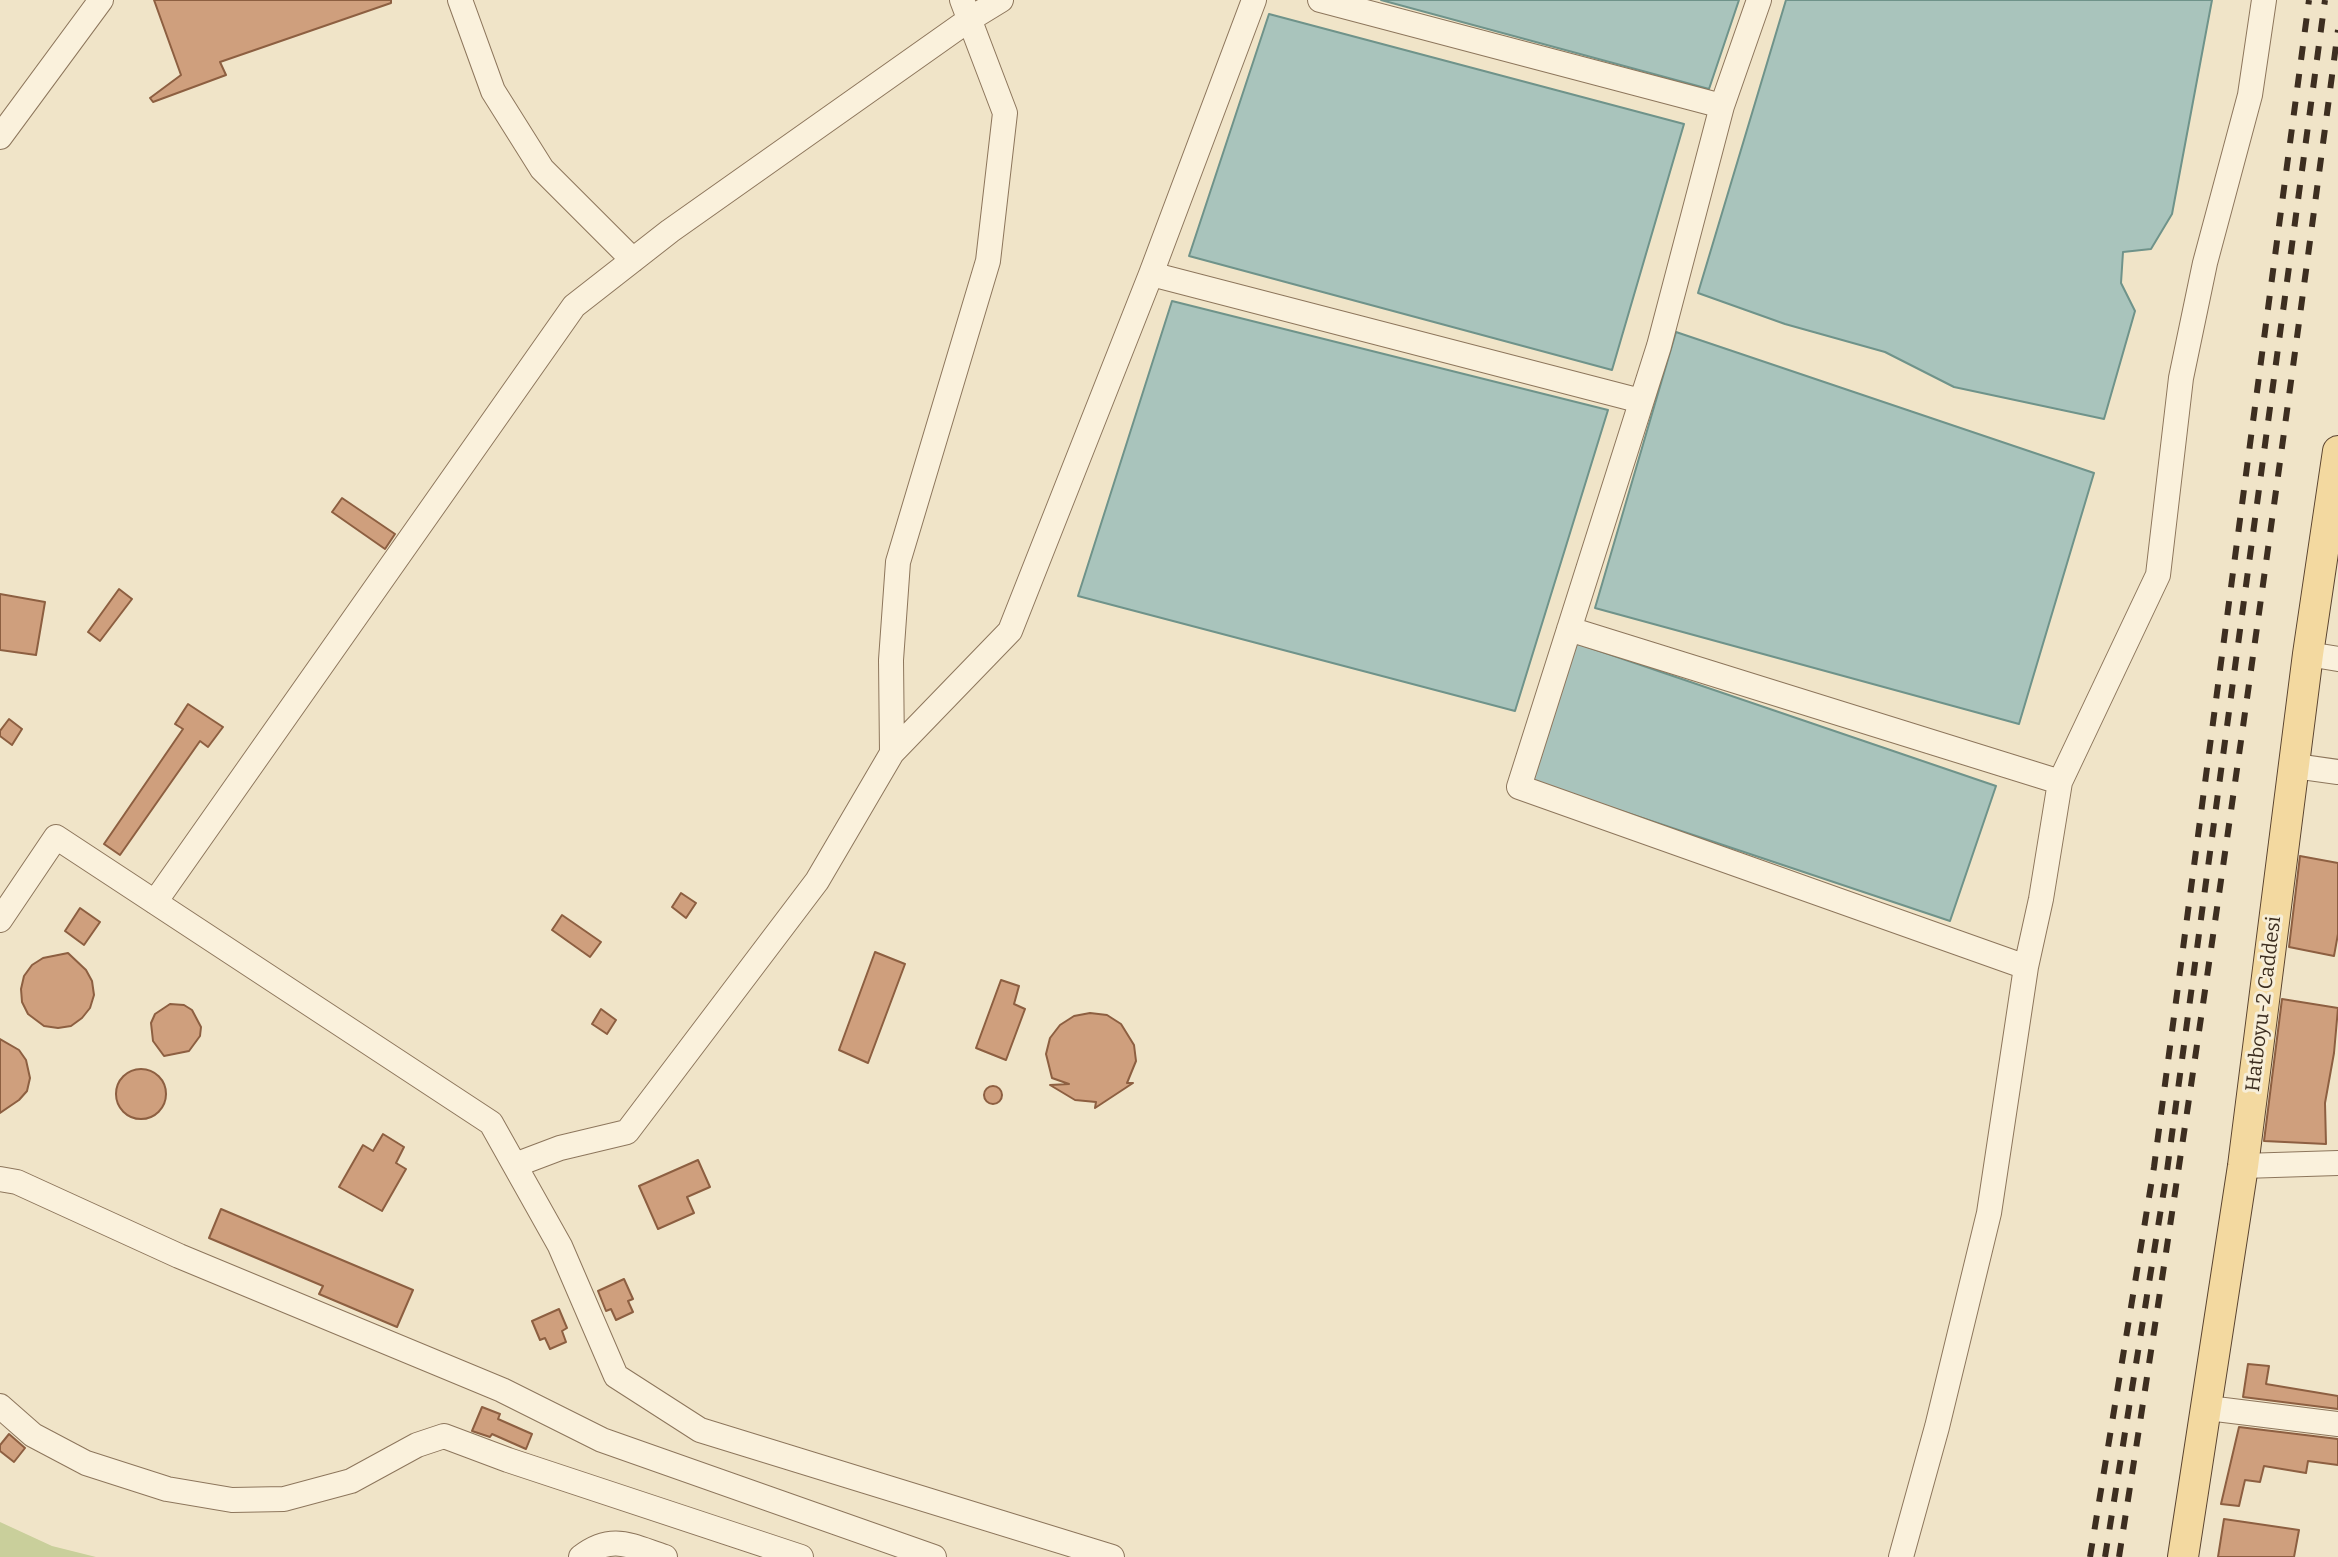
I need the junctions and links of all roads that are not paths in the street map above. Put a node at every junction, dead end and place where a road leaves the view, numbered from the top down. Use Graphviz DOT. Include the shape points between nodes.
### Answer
graph roads {
  1 [pos="101,0"];
  2 [pos="460,0"];
  3 [pos="1001,0"];
  4 [pos="1254,0"];
  5 [pos="1320,0"];
  6 [pos="1759,0"];
  7 [pos="2264,0"];
  8 [pos="966,10"];
  9 [pos="1722,106"];
  10 [pos="0,137"];
  11 [pos="633,260"];
  12 [pos="1151,274"];
  13 [pos="1641,401"];
  14 [pos="2338,460"];
  15 [pos="1569,629"];
  16 [pos="2323,657"];
  17 [pos="892,753"];
  18 [pos="2295,766"];
  19 [pos="2338,772"];
  20 [pos="2060,782"];
  21 [pos="155,902"];
  22 [pos="0,920"];
  23 [pos="2026,967"];
  24 [pos="2338,1163"];
  25 [pos="515,1165"];
  26 [pos="2243,1166"];
  27 [pos="0,1179"];
  28 [pos="0,1406"];
  29 [pos="2208,1408"];
  30 [pos="2338,1424"];
  31 [pos="581,1557"];
  32 [pos="665,1557"];
  33 [pos="801,1557"];
  34 [pos="934,1557"];
  35 [pos="1112,1557"];
  36 [pos="1901,1557"];
  37 [pos="2183,1557"];
  1 -- 10 [label="street"];
  2 -- 11 [label="street" via="493,91 542,169"];
  3 -- 8 [label="street"];
  4 -- 12 [label="street"];
  5 -- 9 [label="street"];
  6 -- 9 [label="street"];
  7 -- 20 [label="street" via="2250,95 2181,378 2158,575"];
  8 -- 11 [label="street"];
  8 -- 17 [label="street" via="1005,113 988,261 898,562"];
  9 -- 13 [label="street"];
  11 -- 21 [label="street" via="574,306"];
  12 -- 13 [label="street"];
  12 -- 17 [label="street" via="1010,631"];
  13 -- 15 [label="street"];
  14 -- 16 [label="main road, Hatboyu-2 Caddesi"];
  15 -- 20 [label="street"];
  15 -- 23 [label="street" via="1519,787"];
  16 -- 18 [label="main road, Hatboyu-2 Caddesi"];
  17 -- 25 [label="street" via="817,881 627,1132"];
  18 -- 19 [label="street"];
  18 -- 26 [label="main road, Hatboyu-2 Caddesi"];
  20 -- 23 [label="street"];
  21 -- 22 [label="street" via="56,837"];
  21 -- 25 [label="street" via="491,1123"];
  23 -- 36 [label="street" via="1989,1213"];
  24 -- 26 [label="street"];
  25 -- 35 [label="street" via="560,1246 616,1376 700,1430"];
  26 -- 29 [label="main road, Hatboyu-2 Caddesi"];
  27 -- 34 [label="street" via="502,1390 602,1440"];
  28 -- 33 [label="street" via="33,1435 86,1463 167,1489 232,1500 284,1499 351,1481 444,1436"];
  29 -- 30 [label="street"];
  29 -- 37 [label="main road, Hatboyu-2 Caddesi"];
  31 -- 32 [label="street" via="607,1542"];
}
